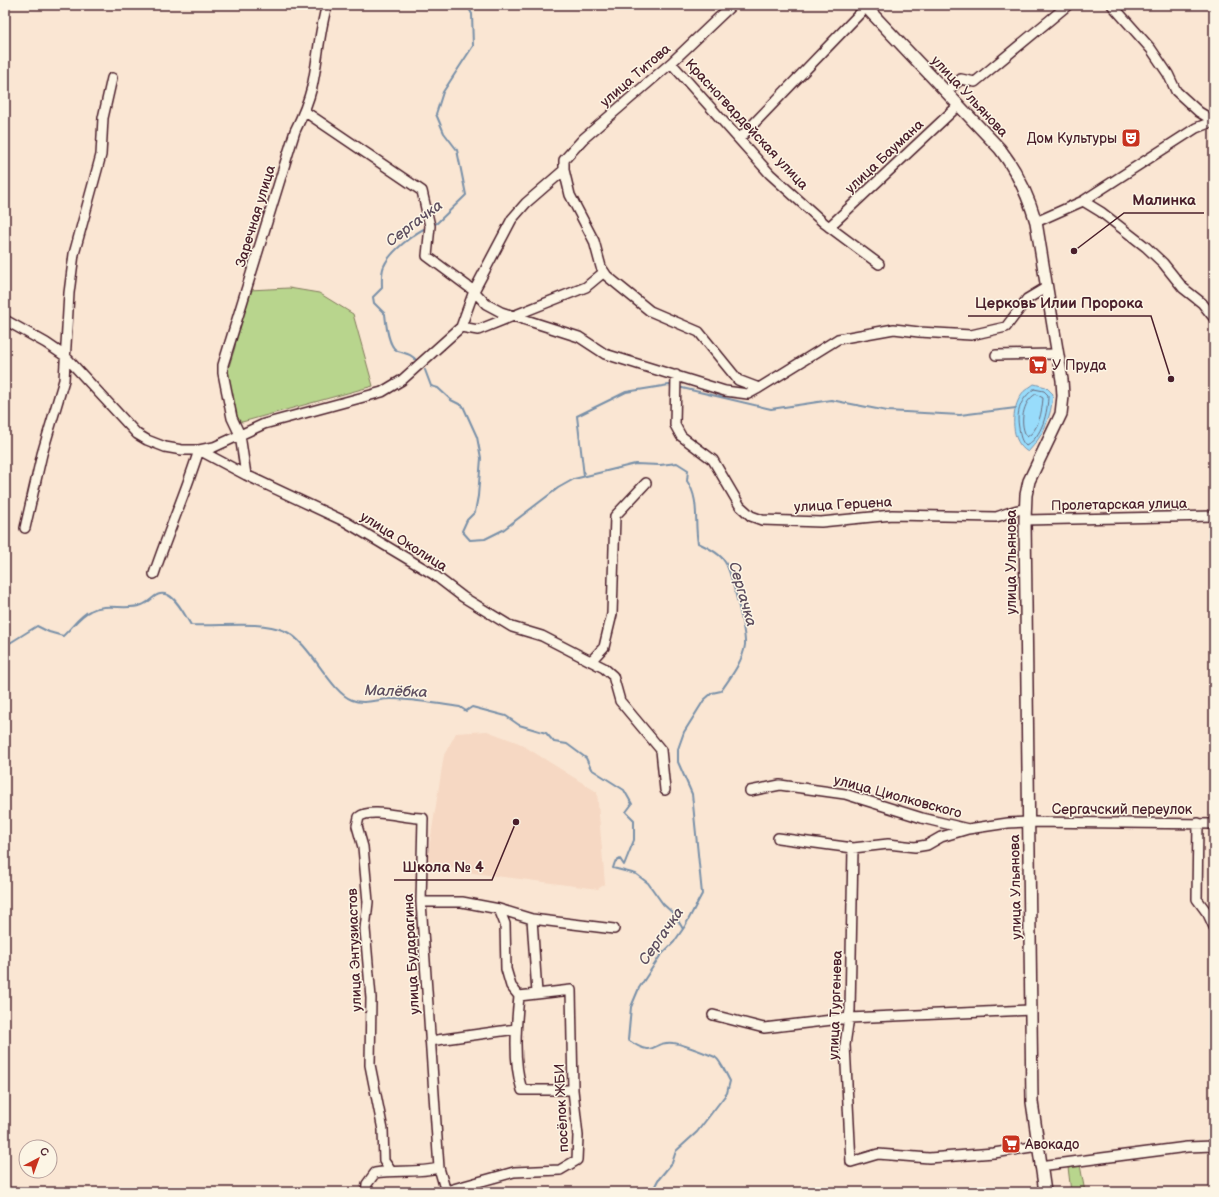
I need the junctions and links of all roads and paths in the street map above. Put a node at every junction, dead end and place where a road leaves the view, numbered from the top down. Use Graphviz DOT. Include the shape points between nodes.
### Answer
graph roads {
  1 [pos="327,5"];
  2 [pos="732,5"];
  3 [pos="1068,5"];
  4 [pos="1112,5"];
  5 [pos="866,6"];
  6 [pos="671,63"];
  7 [pos="112,78"];
  8 [pos="946,92"];
  9 [pos="959,105"];
  10 [pos="304,111"];
  11 [pos="1214,121"];
  12 [pos="739,139"];
  13 [pos="564,170"];
  14 [pos="1083,200"];
  15 [pos="1036,222"];
  16 [pos="829,227"];
  17 [pos="878,264"];
  18 [pos="604,272"];
  19 [pos="1047,287"];
  20 [pos="474,291"];
  21 [pos="515,315"];
  22 [pos="1214,318"];
  23 [pos="5,320"];
  24 [pos="461,327"];
  25 [pos="1058,354"];
  26 [pos="996,355"];
  27 [pos="65,356"];
  28 [pos="676,375"];
  29 [pos="759,388"];
  30 [pos="240,435"];
  31 [pos="199,450"];
  32 [pos="246,475"];
  33 [pos="646,483"];
  34 [pos="1026,508"];
  35 [pos="1214,516"];
  36 [pos="1025,520"];
  37 [pos="25,528"];
  38 [pos="154,574"];
  39 [pos="592,660"];
  40 [pos="665,790"];
  41 [pos="750,791"];
  42 [pos="423,818"];
  43 [pos="1029,822"];
  44 [pos="1198,823"];
  45 [pos="1214,824"];
  46 [pos="968,829"];
  47 [pos="778,838"];
  48 [pos="853,848"];
  49 [pos="421,902"];
  50 [pos="499,909"];
  51 [pos="532,919"];
  52 [pos="1214,927"];
  53 [pos="614,929"];
  54 [pos="537,993"];
  55 [pos="519,996"];
  56 [pos="1031,1010"];
  57 [pos="713,1015"];
  58 [pos="849,1018"];
  59 [pos="516,1029"];
  60 [pos="430,1041"];
  61 [pos="573,1090"];
  62 [pos="1038,1146"];
  63 [pos="1214,1146"];
  64 [pos="1040,1166"];
  65 [pos="439,1168"];
  66 [pos="391,1171"];
  67 [pos="446,1191"];
  68 [pos="366,1192"];
  69 [pos="1045,1192"];
  1 -- 10 [label="street, Заречная улица" via="322,21 312,88"];
  2 -- 6 [label="street, улица Титова"];
  3 -- 8 [label="street" via="975,82 961,79"];
  4 -- 11 [label="street" via="1151,49 1176,91 1199,112"];
  5 -- 8 [label="main road, улица Ульянова"];
  5 -- 12 [label="street"];
  6 -- 12 [label="street, Красногвардейская улица"];
  6 -- 13 [label="street, улица Титова" via="583,139 564,160"];
  7 -- 27 [label="street" via="104,118 101,155 74,254"];
  8 -- 9 [label="main road, улица Ульянова"];
  9 -- 15 [label="main road, улица Ульянова" via="1012,164 1029,197"];
  9 -- 16 [label="street, улица Баумана"];
  10 -- 20 [label="street" via="422,191 430,226 426,256"];
  10 -- 30 [label="street, Заречная улица" via="295,130 223,365 232,418"];
  11 -- 14 [label="street" via="1196,128"];
  12 -- 16 [label="street, Красногвардейская улица" via="770,174"];
  13 -- 18 [label="street" via="570,195 594,241"];
  13 -- 20 [label="street" via="526,203 512,219"];
  14 -- 15 [label="street"];
  14 -- 22 [label="street" via="1146,247 1163,263 1182,288 1202,303"];
  15 -- 19 [label="main road, улица Ульянова"];
  16 -- 17 [label="street, Красногвардейская улица"];
  18 -- 21 [label="street" via="586,287"];
  18 -- 29 [label="street" via="650,311 699,332 738,380"];
  19 -- 25 [label="main road, улица Ульянова"];
  19 -- 29 [label="street" via="1027,299 1006,327 971,334 894,329 838,339"];
  20 -- 21 [label="street" via="486,304 501,312"];
  20 -- 24 [label="street"];
  21 -- 24 [label="street" via="478,330"];
  21 -- 28 [label="street" via="579,337 605,354"];
  23 -- 27 [label="street"];
  24 -- 30 [label="street" via="402,380 382,392 264,424"];
  25 -- 26 [label="street"];
  25 -- 34 [label="main road, улица Ульянова" via="1063,396 1061,414 1029,481"];
  27 -- 31 [label="street" via="137,434 165,447"];
  27 -- 37 [label="street" via="64,380 42,454"];
  28 -- 29 [label="street" via="725,391 748,394"];
  28 -- 34 [label="street, улица Герцена" via="675,425 681,436 713,460 740,506 751,516 762,520 821,522 892,515 996,517 1014,509"];
  30 -- 31 [label="street"];
  30 -- 32 [label="street, Заречная улица"];
  31 -- 32 [label="street, улица Околица"];
  31 -- 38 [label="street"];
  32 -- 39 [label="street, улица Околица" via="346,522 433,574 463,597 512,627 542,636"];
  33 -- 39 [label="street" via="615,516 612,614 604,647"];
  34 -- 36 [label="main road, улица Ульянова"];
  35 -- 36 [label="street, Пролетарская улица"];
  36 -- 43 [label="main road, улица Ульянова"];
  39 -- 40 [label="street, улица Околица" via="613,676 620,700 661,750"];
  41 -- 46 [label="street, улица Циолковского" via="780,785 845,794 922,818"];
  42 -- 49 [label="street, улица Бударагина"];
  42 -- 66 [label="street, улица Энтузиастов" via="370,813 359,817 357,826 363,847 368,902 365,929 371,998 370,1065 382,1130 384,1161"];
  43 -- 44 [label="street, Сергачский переулок"];
  43 -- 46 [label="street, улица Циолковского"];
  43 -- 56 [label="main road, улица Ульянова"];
  44 -- 45 [label="street, Сергачский переулок"];
  44 -- 52 [label="street" via="1197,899"];
  46 -- 48 [label="street, улица Циолковского" via="915,847 888,844"];
  47 -- 48 [label="street, улица Циолковского"];
  48 -- 58 [label="street, улица Тургенева"];
  49 -- 50 [label="street" via="462,902"];
  49 -- 60 [label="street, улица Бударагина"];
  50 -- 51 [label="street"];
  50 -- 55 [label="street" via="506,924 506,969 511,986"];
  51 -- 53 [label="street"];
  51 -- 54 [label="street"];
  54 -- 55 [label="street"];
  54 -- 61 [label="street, посёлок ЖБИ" via="571,990"];
  55 -- 59 [label="street"];
  56 -- 58 [label="street"];
  56 -- 62 [label="main road, улица Ульянова" via="1032,1102"];
  57 -- 58 [label="street" via="764,1028"];
  58 -- 62 [label="street, улица Тургенева" via="845,1045 851,1162 878,1154 929,1158 994,1153"];
  59 -- 60 [label="street"];
  59 -- 61 [label="street" via="519,1080 522,1090"];
  60 -- 65 [label="street, улица Бударагина"];
  61 -- 67 [label="street, посёлок ЖБИ" via="578,1136 577,1160 560,1170 514,1172"];
  62 -- 64 [label="main road, улица Ульянова"];
  63 -- 64 [label="street" via="1187,1147"];
  64 -- 69 [label="main road, улица Ульянова"];
  65 -- 66 [label="street" via="426,1171"];
  65 -- 67 [label="street, улица Бударагина"];
  66 -- 68 [label="street" via="375,1173 367,1184"];
}
